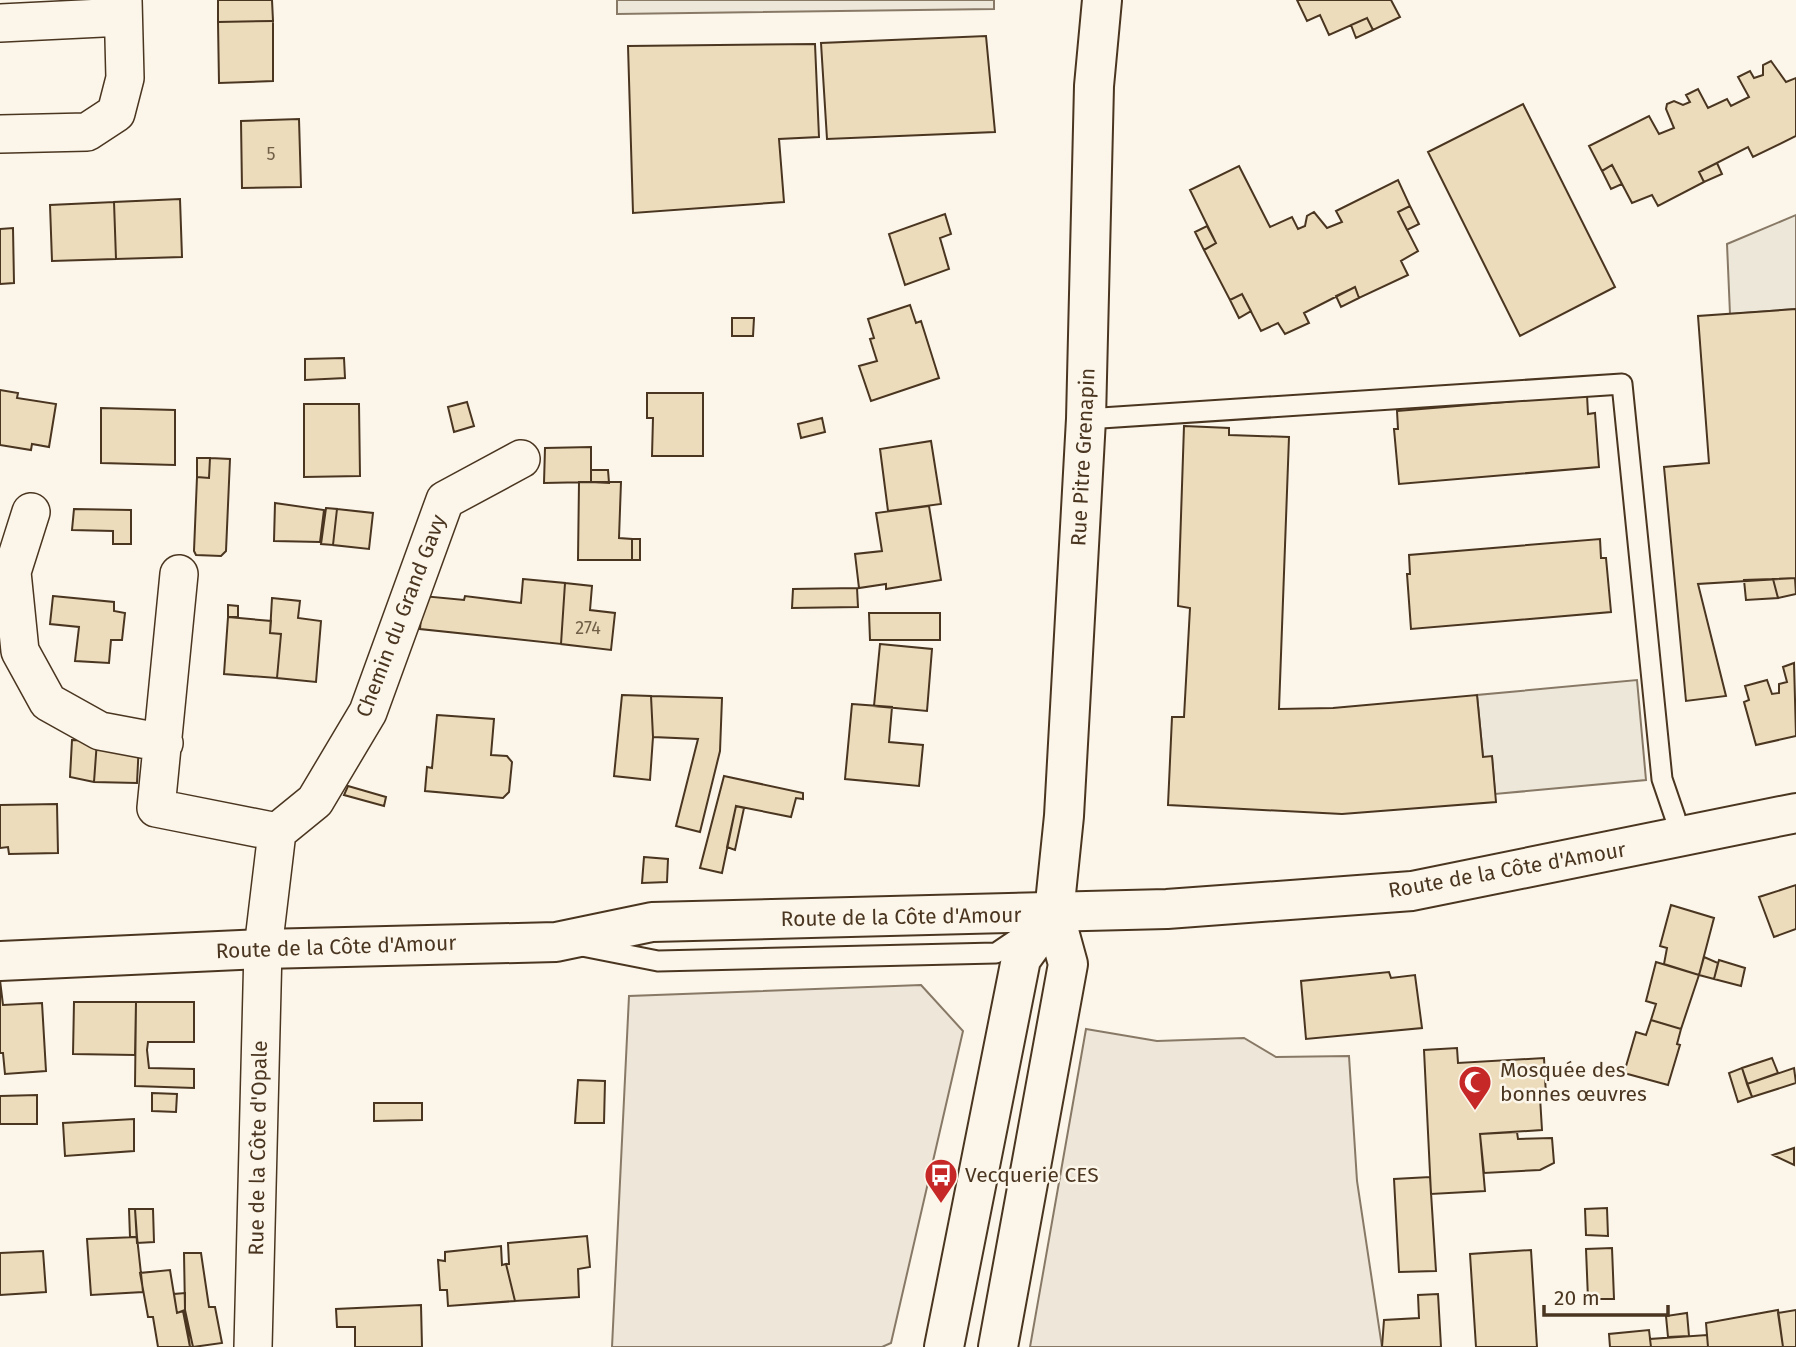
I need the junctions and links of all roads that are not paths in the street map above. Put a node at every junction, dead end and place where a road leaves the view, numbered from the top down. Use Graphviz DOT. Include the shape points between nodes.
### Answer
graph roads {
  1 [pos="1102,0"];
  2 [pos="123,9"];
  3 [pos="0,23"];
  4 [pos="0,134"];
  5 [pos="1086,419"];
  6 [pos="521,459"];
  7 [pos="31,512"];
  8 [pos="179,574"];
  9 [pos="164,743"];
  10 [pos="1796,813"];
  11 [pos="1675,817"];
  12 [pos="277,832"];
  13 [pos="1054,914"];
  14 [pos="263,949"];
  15 [pos="0,961"];
  16 [pos="253,1347"];
  17 [pos="944,1347"];
  18 [pos="998,1347"];
  1 -- 5 [label="street, Rue Pitre Grenapin" via="1094,86"];
  2 -- 3 [label="street"];
  2 -- 4 [label="street" via="125,78 116,113 86,132"];
  5 -- 11 [label="lane" via="1622,384 1662,779"];
  5 -- 13 [label="street, Rue Pitre Grenapin" via="1064,816"];
  6 -- 12 [label="street, Chemin du Grand Gavy" via="445,500 368,712 315,801"];
  7 -- 9 [label="street" via="12,572 20,651 48,702 100,731"];
  8 -- 9 [label="street"];
  9 -- 12 [label="street" via="156,808"];
  10 -- 13 [label="street, Route de la Côte d'Amour" via="1412,891"];
  12 -- 14 [label="street"];
  13 -- 14 [label="street, Route de la Côte d'Amour" via="652,922 556,942"];
  13 -- 17 [label="street" via="1021,959"];
  13 -- 18 [label="street, Rue Pitre Grenapin" via="1068,964"];
  14 -- 15 [label="street, Route de la Côte d'Amour"];
  14 -- 16 [label="street, Rue de la Côte d'Opale"];
}
